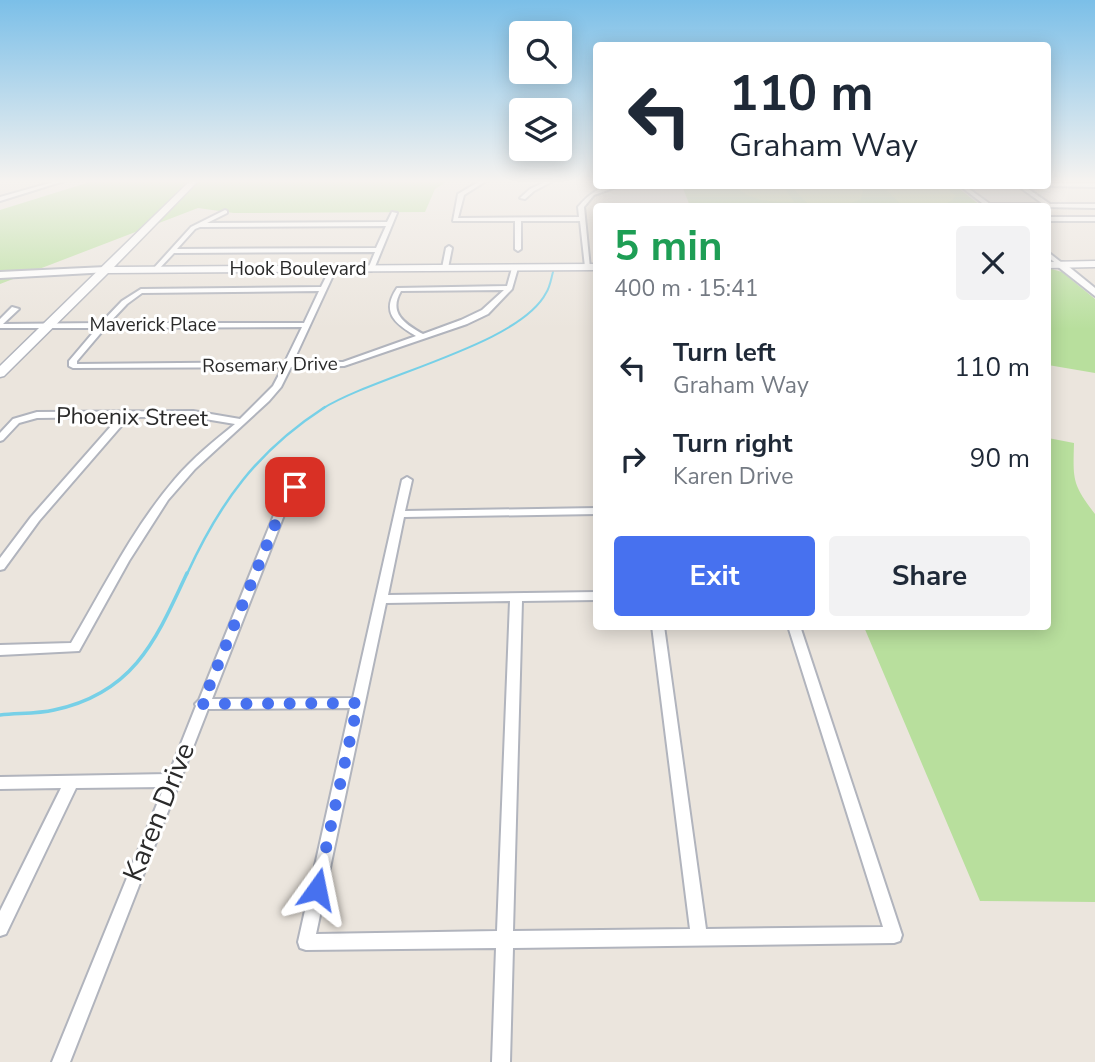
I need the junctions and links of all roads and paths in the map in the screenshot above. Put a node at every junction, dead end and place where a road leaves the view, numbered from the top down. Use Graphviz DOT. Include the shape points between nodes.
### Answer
graph roads {
  1 [pos="146,231"];
  2 [pos="192,231"];
  3 [pos="386,231"];
  4 [pos="518,231"];
  5 [pos="584,231"];
  6 [pos="449,248"];
  7 [pos="517,249"];
  8 [pos="379,250"];
  9 [pos="172,251"];
  10 [pos="1051,256"];
  11 [pos="1051,264"];
  12 [pos="1060,264"];
  13 [pos="1095,264"];
  14 [pos="592,267"];
  15 [pos="444,268"];
  16 [pos="515,268"];
  17 [pos="333,269"];
  18 [pos="371,269"];
  19 [pos="106,270"];
  20 [pos="155,270"];
  21 [pos="0,275"];
  22 [pos="510,288"];
  23 [pos="323,289"];
  24 [pos="1095,293"];
  25 [pos="0,309"];
  26 [pos="0,324"];
  27 [pos="306,325"];
  28 [pos="48,326"];
  29 [pos="105,326"];
  30 [pos="423,337"];
  31 [pos="287,366"];
  32 [pos="0,373"];
  33 [pos="126,415"];
  34 [pos="240,422"];
  35 [pos="0,438"];
  36 [pos="407,480"];
  37 [pos="295,487"];
  38 [pos="593,511"];
  39 [pos="399,514"];
  40 [pos="0,566"];
  41 [pos="593,596"];
  42 [pos="516,597"];
  43 [pos="381,599"];
  44 [pos="659,630"];
  45 [pos="795,630"];
  46 [pos="0,650"];
  47 [pos="358,703"];
  48 [pos="202,704"];
  49 [pos="172,780"];
  50 [pos="72,782"];
  51 [pos="0,783"];
  52 [pos="0,928"];
  53 [pos="699,937"];
  54 [pos="504,940"];
  55 [pos="61,1062"];
  56 [pos="501,1062"];
  1 -- 19 [label="main road"];
  2 -- 9 [label="street"];
  3 -- 8 [label="street"];
  4 -- 7 [label="street"];
  5 -- 14 [label="street"];
  6 -- 15 [label="street"];
  8 -- 9 [label="street"];
  8 -- 18 [label="street"];
  9 -- 20 [label="street"];
  10 -- 12 [label="street"];
  11 -- 12 [label="main road"];
  12 -- 13 [label="main road"];
  12 -- 24 [label="street"];
  14 -- 16 [label="main road, Hook Boulevard"];
  15 -- 16 [label="main road, Hook Boulevard"];
  15 -- 18 [label="main road, Hook Boulevard"];
  16 -- 22 [label="street"];
  17 -- 18 [label="main road, Hook Boulevard"];
  17 -- 20 [label="main road, Hook Boulevard"];
  17 -- 23 [label="street"];
  19 -- 20 [label="main road, Hook Boulevard"];
  19 -- 21 [label="street, Hook Boulevard"];
  19 -- 28 [label="main road"];
  22 -- 30 [label="street, Rosemary Drive" via="485,312"];
  22 -- 30 [label="street" via="399,289 392,314"];
  23 -- 27 [label="street"];
  23 -- 29 [label="street" via="141,291"];
  25 -- 26 [label="street" via="15,309"];
  26 -- 28 [label="street, Maverick Place"];
  27 -- 29 [label="street, Maverick Place"];
  27 -- 31 [label="street"];
  28 -- 29 [label="street, Maverick Place"];
  28 -- 32 [label="main road"];
  29 -- 31 [label="street, Rosemary Drive" via="73,366"];
  30 -- 31 [label="street, Rosemary Drive" via="344,364"];
  31 -- 34 [label="street" via="263,404"];
  33 -- 34 [label="street, Phoenix Street" via="193,414"];
  33 -- 35 [label="street, Phoenix Street" via="23,417"];
  33 -- 40 [label="street"];
  34 -- 46 [label="street" via="155,509 75,648"];
  36 -- 39 [label="street"];
  37 -- 48 [label="street, Karen Drive" via="279,515"];
  38 -- 39 [label="street"];
  39 -- 43 [label="street"];
  41 -- 42 [label="street"];
  42 -- 43 [label="street"];
  42 -- 54 [label="street"];
  43 -- 47 [label="street"];
  44 -- 53 [label="street"];
  45 -- 53 [label="street" via="894,935"];
  47 -- 48 [label="street"];
  47 -- 54 [label="street" via="306,942"];
  48 -- 49 [label="street, Karen Drive"];
  49 -- 50 [label="street"];
  49 -- 55 [label="street, Karen Drive"];
  50 -- 51 [label="street"];
  50 -- 52 [label="street"];
  53 -- 54 [label="street"];
  54 -- 56 [label="street"];
}
